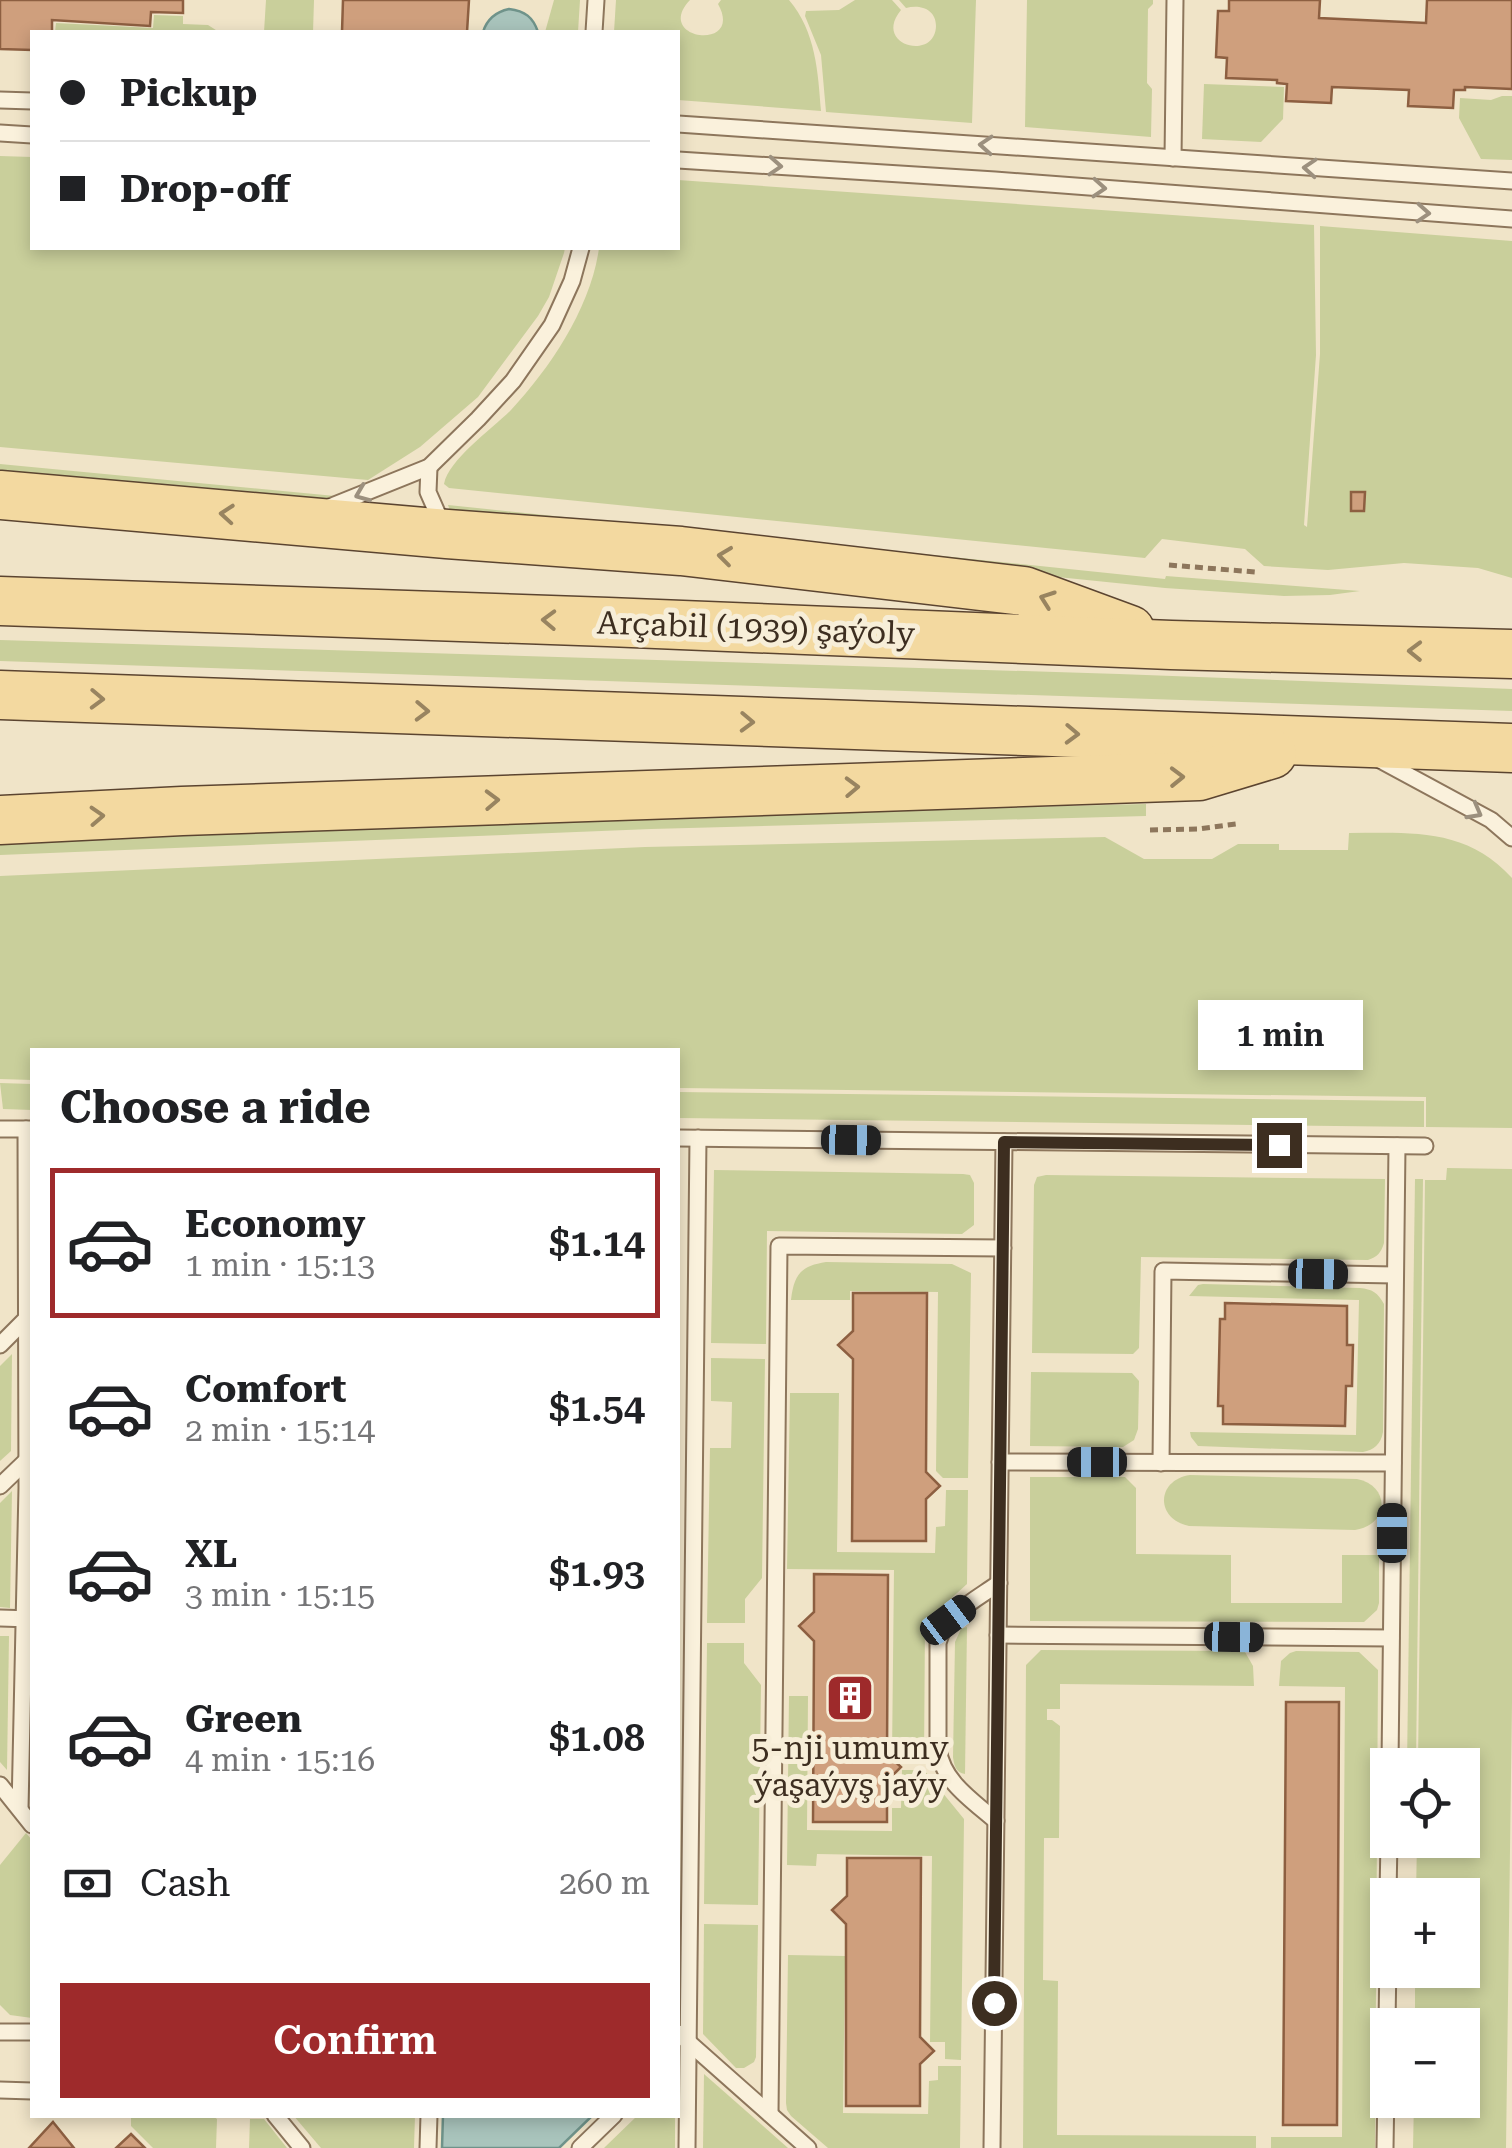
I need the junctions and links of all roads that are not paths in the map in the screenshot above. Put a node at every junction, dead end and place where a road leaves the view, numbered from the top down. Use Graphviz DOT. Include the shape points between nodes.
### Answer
graph roads {
  1 [pos="596,0"];
  2 [pos="1175,0"];
  3 [pos="594,30"];
  4 [pos="0,100"];
  5 [pos="30,101"];
  6 [pos="680,124"];
  7 [pos="0,133"];
  8 [pos="30,135"];
  9 [pos="1173,158"];
  10 [pos="680,160"];
  11 [pos="1512,182"];
  12 [pos="1512,220"];
  13 [pos="580,250"];
  14 [pos="429,468"];
  15 [pos="0,495"];
  16 [pos="296,520"];
  17 [pos="447,534"];
  18 [pos="0,601"];
  19 [pos="1171,645"];
  20 [pos="1512,654"];
  21 [pos="0,696"];
  22 [pos="1330,742"];
  23 [pos="1512,748"];
  24 [pos="0,820"];
  25 [pos="1512,838"];
  26 [pos="0,1129"];
  27 [pos="29,1129"];
  28 [pos="680,1138"];
  29 [pos="698,1138"];
  30 [pos="1004,1142"];
  31 [pos="1397,1146"];
  32 [pos="1425,1146"];
  33 [pos="680,1247"];
  34 [pos="697,1247"];
  35 [pos="1003,1248"];
  36 [pos="1396,1275"];
  37 [pos="26,1318"];
  38 [pos="0,1344"];
  39 [pos="1000,1462"];
  40 [pos="1162,1462"];
  41 [pos="29,1463"];
  42 [pos="1393,1463"];
  43 [pos="0,1486"];
  44 [pos="999,1583"];
  45 [pos="0,1618"];
  46 [pos="28,1619"];
  47 [pos="998,1634"];
  48 [pos="1391,1638"];
  49 [pos="1390,1748"];
  50 [pos="0,1785"];
  51 [pos="26,1809"];
  52 [pos="996,1822"];
  53 [pos="1388,1988"];
  54 [pos="0,2032"];
  55 [pos="30,2032"];
  56 [pos="680,2043"];
  57 [pos="0,2090"];
  58 [pos="30,2091"];
  59 [pos="770,2114"];
  60 [pos="277,2118"];
  61 [pos="429,2118"];
  62 [pos="611,2118"];
  63 [pos="302,2148"];
  64 [pos="428,2148"];
  65 [pos="580,2148"];
  66 [pos="687,2148"];
  67 [pos="808,2148"];
  68 [pos="992,2148"];
  69 [pos="1385,2148"];
  1 -- 3 [label="lane"];
  2 -- 9 [label="lane"];
  4 -- 5 [label="lane"];
  9 -- 6 [label="lane, one-way"];
  7 -- 8 [label="lane"];
  11 -- 9 [label="lane, one-way"];
  10 -- 12 [label="lane, one-way"];
  13 -- 14 [label="lane" via="566,298 533,355"];
  14 -- 16 [label="lane, one-way"];
  14 -- 17 [label="lane" via="428,492"];
  16 -- 15 [label="main road, one-way"];
  16 -- 17 [label="main road"];
  19 -- 17 [label="main road, one-way" via="1024,591 681,551"];
  19 -- 18 [label="main road, Arçabil (1939) şaýoly, one-way"];
  20 -- 19 [label="main road, Arçabil (1939) şaýoly, one-way"];
  21 -- 22 [label="main road, one-way"];
  22 -- 23 [label="main road"];
  24 -- 22 [label="main road, one-way" via="1199,776"];
  22 -- 25 [label="lane, one-way" via="1491,820"];
  26 -- 27 [label="lane"];
  27 -- 37 [label="lane"];
  28 -- 29 [label="lane"];
  29 -- 30 [label="lane"];
  29 -- 34 [label="lane"];
  30 -- 31 [label="lane"];
  30 -- 35 [label="lane"];
  31 -- 32 [label="lane"];
  31 -- 36 [label="lane"];
  33 -- 34 [label="lane"];
  34 -- 56 [label="lane"];
  35 -- 39 [label="lane"];
  35 -- 59 [label="lane" via="779,1246"];
  36 -- 40 [label="lane" via="1163,1271"];
  36 -- 42 [label="lane"];
  37 -- 38 [label="lane"];
  37 -- 41 [label="lane"];
  39 -- 40 [label="lane"];
  39 -- 44 [label="lane"];
  40 -- 42 [label="lane"];
  41 -- 43 [label="lane"];
  41 -- 46 [label="lane"];
  42 -- 48 [label="lane"];
  44 -- 47 [label="lane"];
  44 -- 52 [label="lane" via="948,1620 938,1660 940,1764"];
  45 -- 46 [label="lane"];
  46 -- 51 [label="lane"];
  47 -- 48 [label="lane"];
  47 -- 52 [label="lane"];
  48 -- 49 [label="lane"];
  50 -- 51 [label="lane"];
  52 -- 68 [label="lane"];
  53 -- 69 [label="lane"];
  54 -- 55 [label="lane"];
  56 -- 59 [label="lane"];
  56 -- 66 [label="lane"];
  57 -- 58 [label="lane"];
  59 -- 67 [label="lane"];
  60 -- 63 [label="lane"];
  61 -- 64 [label="lane"];
  62 -- 65 [label="lane"];
}
